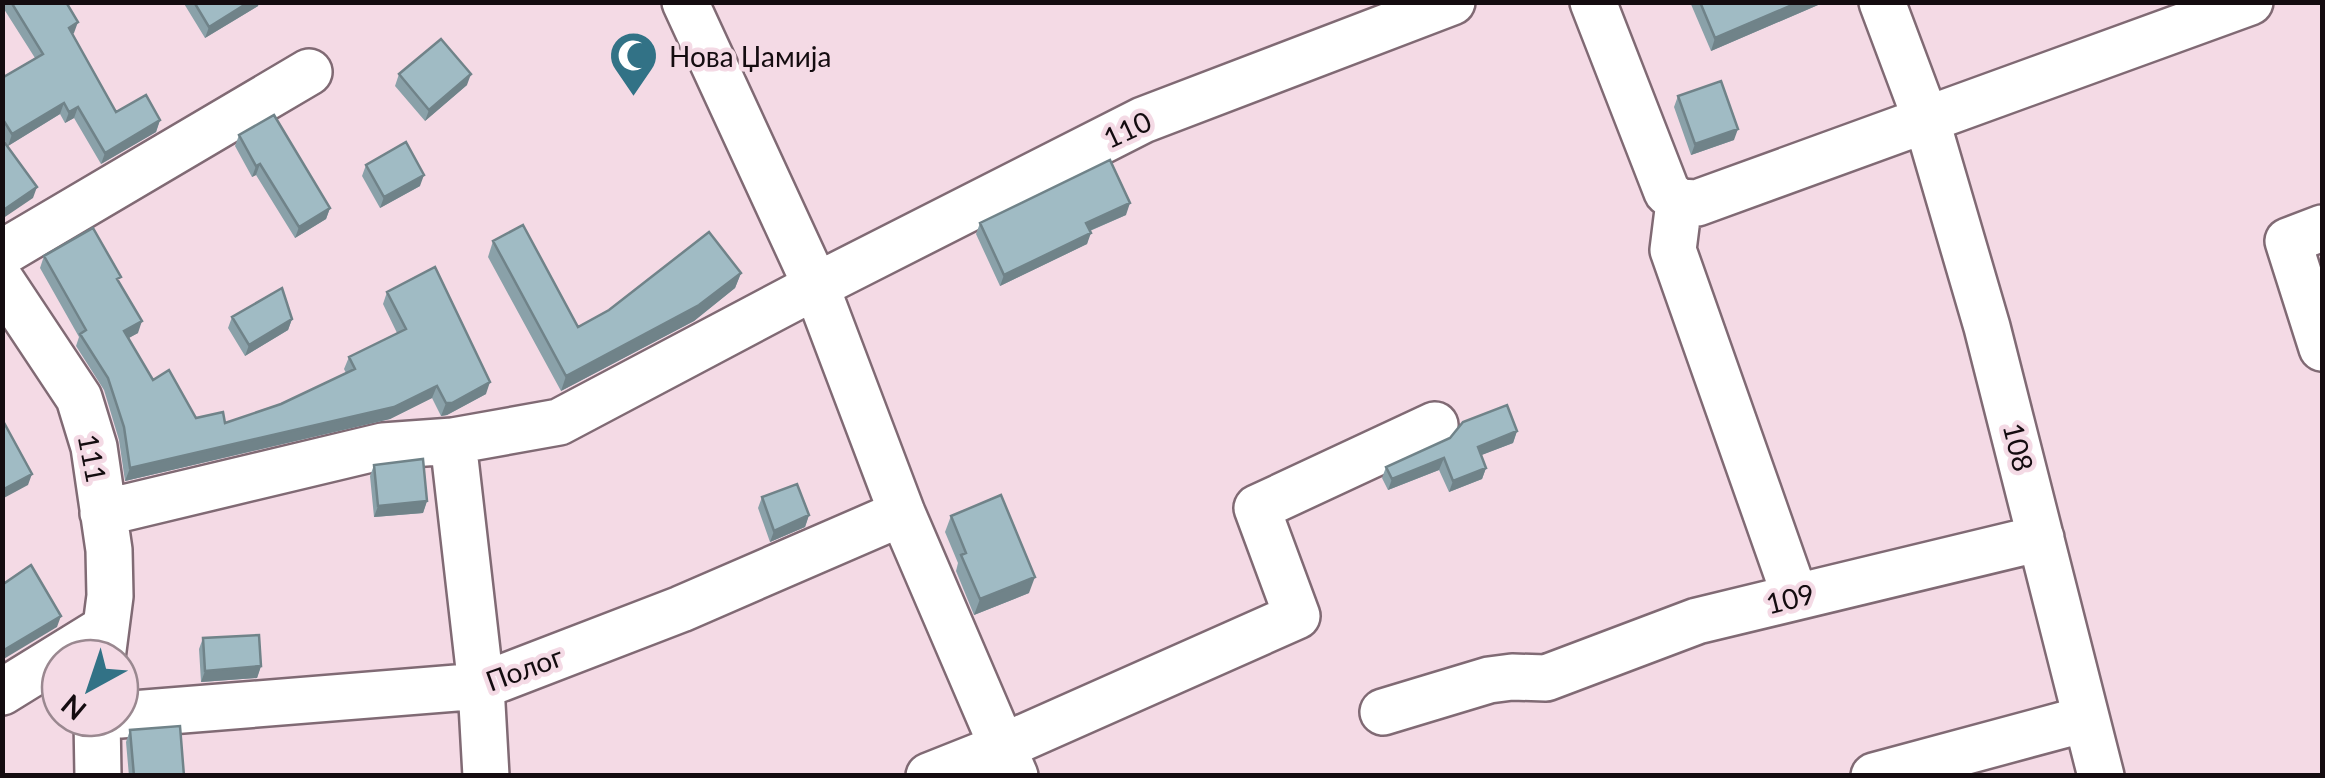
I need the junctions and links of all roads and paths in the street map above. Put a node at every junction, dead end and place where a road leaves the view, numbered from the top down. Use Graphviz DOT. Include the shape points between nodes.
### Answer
graph roads {
  1 [pos="685,2"];
  2 [pos="1452,2"];
  3 [pos="1593,2"];
  4 [pos="1882,2"];
  5 [pos="2250,2"];
  6 [pos="2190,14"];
  7 [pos="309,72"];
  8 [pos="1927,122"];
  9 [pos="1680,202"];
  10 [pos="2322,228"];
  11 [pos="2,253"];
  12 [pos="2,282"];
  13 [pos="816,286"];
  14 [pos="2322,348"];
  15 [pos="1434,425"];
  16 [pos="453,441"];
  17 [pos="103,513"];
  18 [pos="902,513"];
  19 [pos="2041,538"];
  20 [pos="1795,596"];
  21 [pos="104,638"];
  22 [pos="40,674"];
  23 [pos="481,686"];
  24 [pos="2,692"];
  25 [pos="140,712"];
  26 [pos="1383,712"];
  27 [pos="2085,719"];
  28 [pos="97,738"];
  29 [pos="1009,761"];
  30 [pos="98,776"];
  31 [pos="486,776"];
  32 [pos="929,776"];
  33 [pos="1874,776"];
  34 [pos="2101,776"];
  1 -- 13 [label="street"];
  2 -- 13 [label="street, 110" via="1143,120"];
  3 -- 9 [label="street" via="1668,192"];
  4 -- 8 [label="street, 108"];
  5 -- 6 [label="street"];
  6 -- 8 [label="street"];
  7 -- 11 [label="street"];
  8 -- 9 [label="street" via="1697,203"];
  8 -- 19 [label="street, 108"];
  9 -- 20 [label="street" via="1673,250"];
  10 -- 14 [label="street" via="2288,240"];
  12 -- 17 [label="street, 111" via="79,398"];
  13 -- 16 [label="street, 110" via="558,422"];
  13 -- 18 [label="street"];
  15 -- 29 [label="street" via="1258,508 1297,616"];
  16 -- 17 [label="street, 110" via="367,449"];
  16 -- 23 [label="street"];
  17 -- 21 [label="street, 111" via="110,565"];
  18 -- 23 [label="street, Полог"];
  18 -- 29 [label="street"];
  19 -- 20 [label="street, 109"];
  19 -- 27 [label="street, 108"];
  20 -- 26 [label="street, 109" via="1697,620 1546,678 1488,680"];
  22 -- 24 [label="street"];
  23 -- 25 [label="street, Полог"];
  23 -- 31 [label="street"];
  27 -- 33 [label="street"];
  27 -- 34 [label="street, 108"];
  28 -- 30 [label="street"];
  29 -- 32 [label="street"];
}
